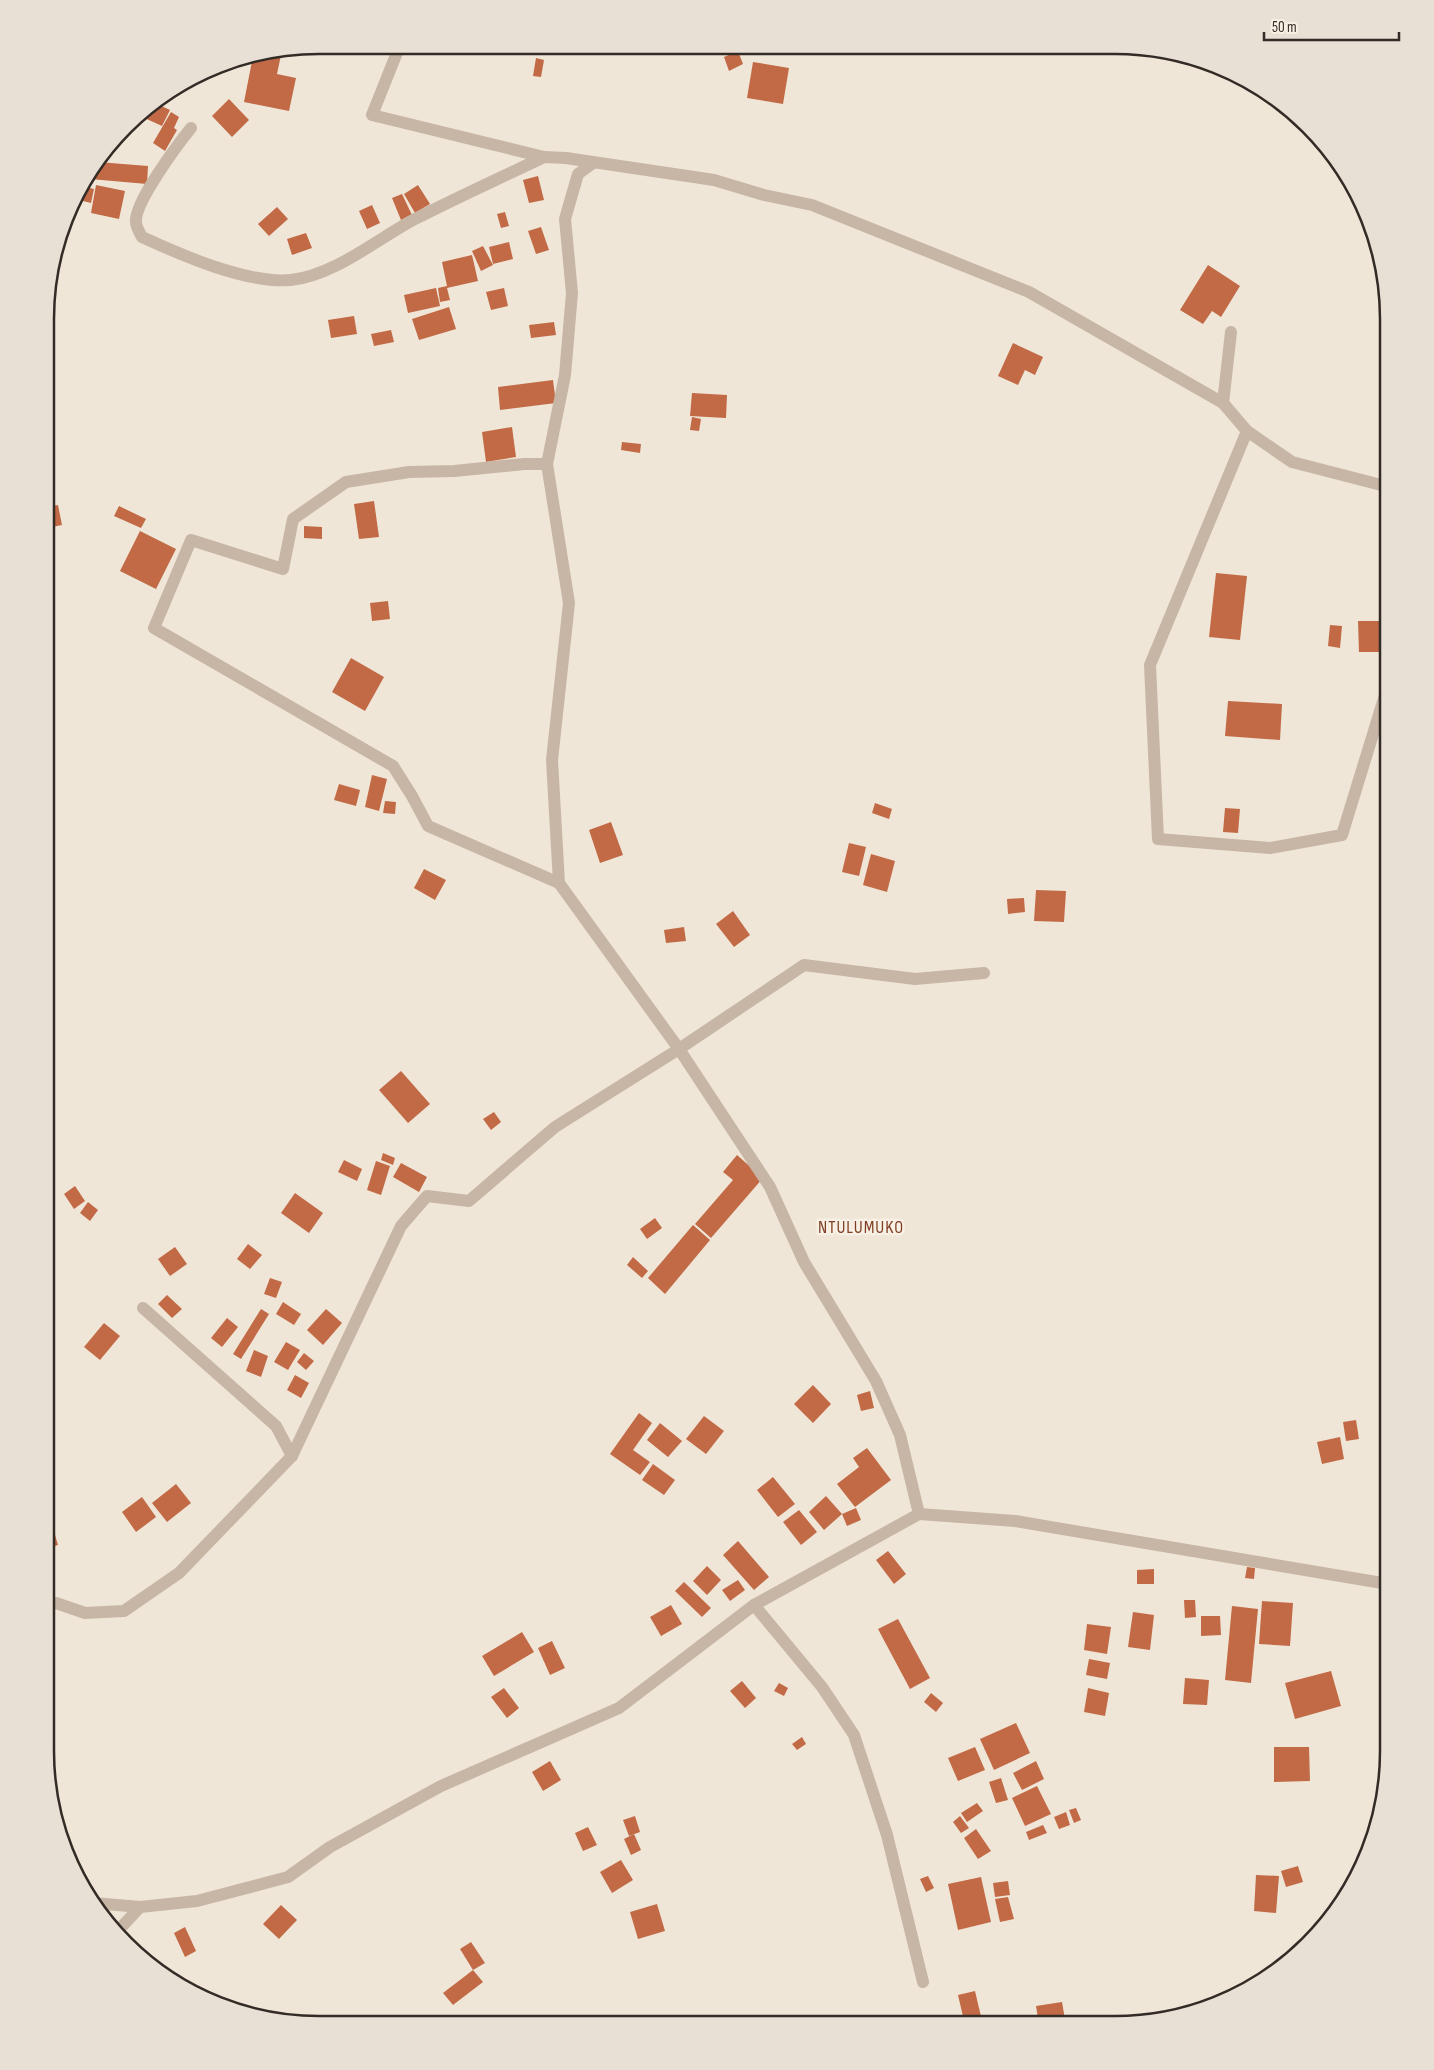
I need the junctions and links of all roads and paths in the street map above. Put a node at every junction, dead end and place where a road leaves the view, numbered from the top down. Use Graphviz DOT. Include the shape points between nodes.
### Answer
graph roads {
  1 [pos="396,54"];
  2 [pos="191,128"];
  3 [pos="544,157"];
  4 [pos="593,163"];
  5 [pos="1231,332"];
  6 [pos="1224,403"];
  7 [pos="1247,431"];
  8 [pos="547,464"];
  9 [pos="1380,485"];
  10 [pos="1380,711"];
  11 [pos="559,883"];
  12 [pos="984,973"];
  13 [pos="678,1050"];
  14 [pos="143,1308"];
  15 [pos="292,1456"];
  16 [pos="918,1514"];
  17 [pos="1380,1583"];
  18 [pos="54,1604"];
  19 [pos="754,1605"];
  20 [pos="103,1904"];
  21 [pos="140,1907"];
  22 [pos="121,1927"];
  23 [pos="923,1982"];
  1 -- 3 [label="street" via="372,115"];
  2 -- 3 [label="street" via="159,170 139,209 136,222 142,237 226,270 267,280 292,280 327,270 413,220"];
  3 -- 4 [label="street"];
  4 -- 6 [label="street" via="714,180 812,205 1029,292"];
  4 -- 8 [label="street" via="578,174 565,219 572,293 565,375"];
  5 -- 6 [label="street"];
  6 -- 7 [label="street"];
  7 -- 9 [label="street" via="1292,462"];
  7 -- 10 [label="street" via="1150,665 1158,839 1270,848 1342,835"];
  8 -- 11 [label="street" via="569,603 552,760"];
  8 -- 11 [label="street" via="454,472 409,472 346,482 293,519 283,569 191,540 154,628 393,766 428,826"];
  11 -- 13 [label="street"];
  12 -- 13 [label="street" via="915,978 804,965"];
  13 -- 15 [label="street" via="555,1127 469,1201 427,1196 401,1226"];
  13 -- 16 [label="street" via="770,1187 804,1262 876,1381 900,1435"];
  14 -- 15 [label="street" via="276,1426"];
  15 -- 18 [label="street" via="179,1573 124,1611 85,1613"];
  16 -- 17 [label="street" via="1015,1521"];
  16 -- 19 [label="street"];
  19 -- 21 [label="street" via="619,1708 441,1786 330,1847 288,1877 197,1901"];
  19 -- 23 [label="street" via="822,1688 854,1735 887,1835"];
  20 -- 21 [label="street"];
  21 -- 22 [label="street"];
}
